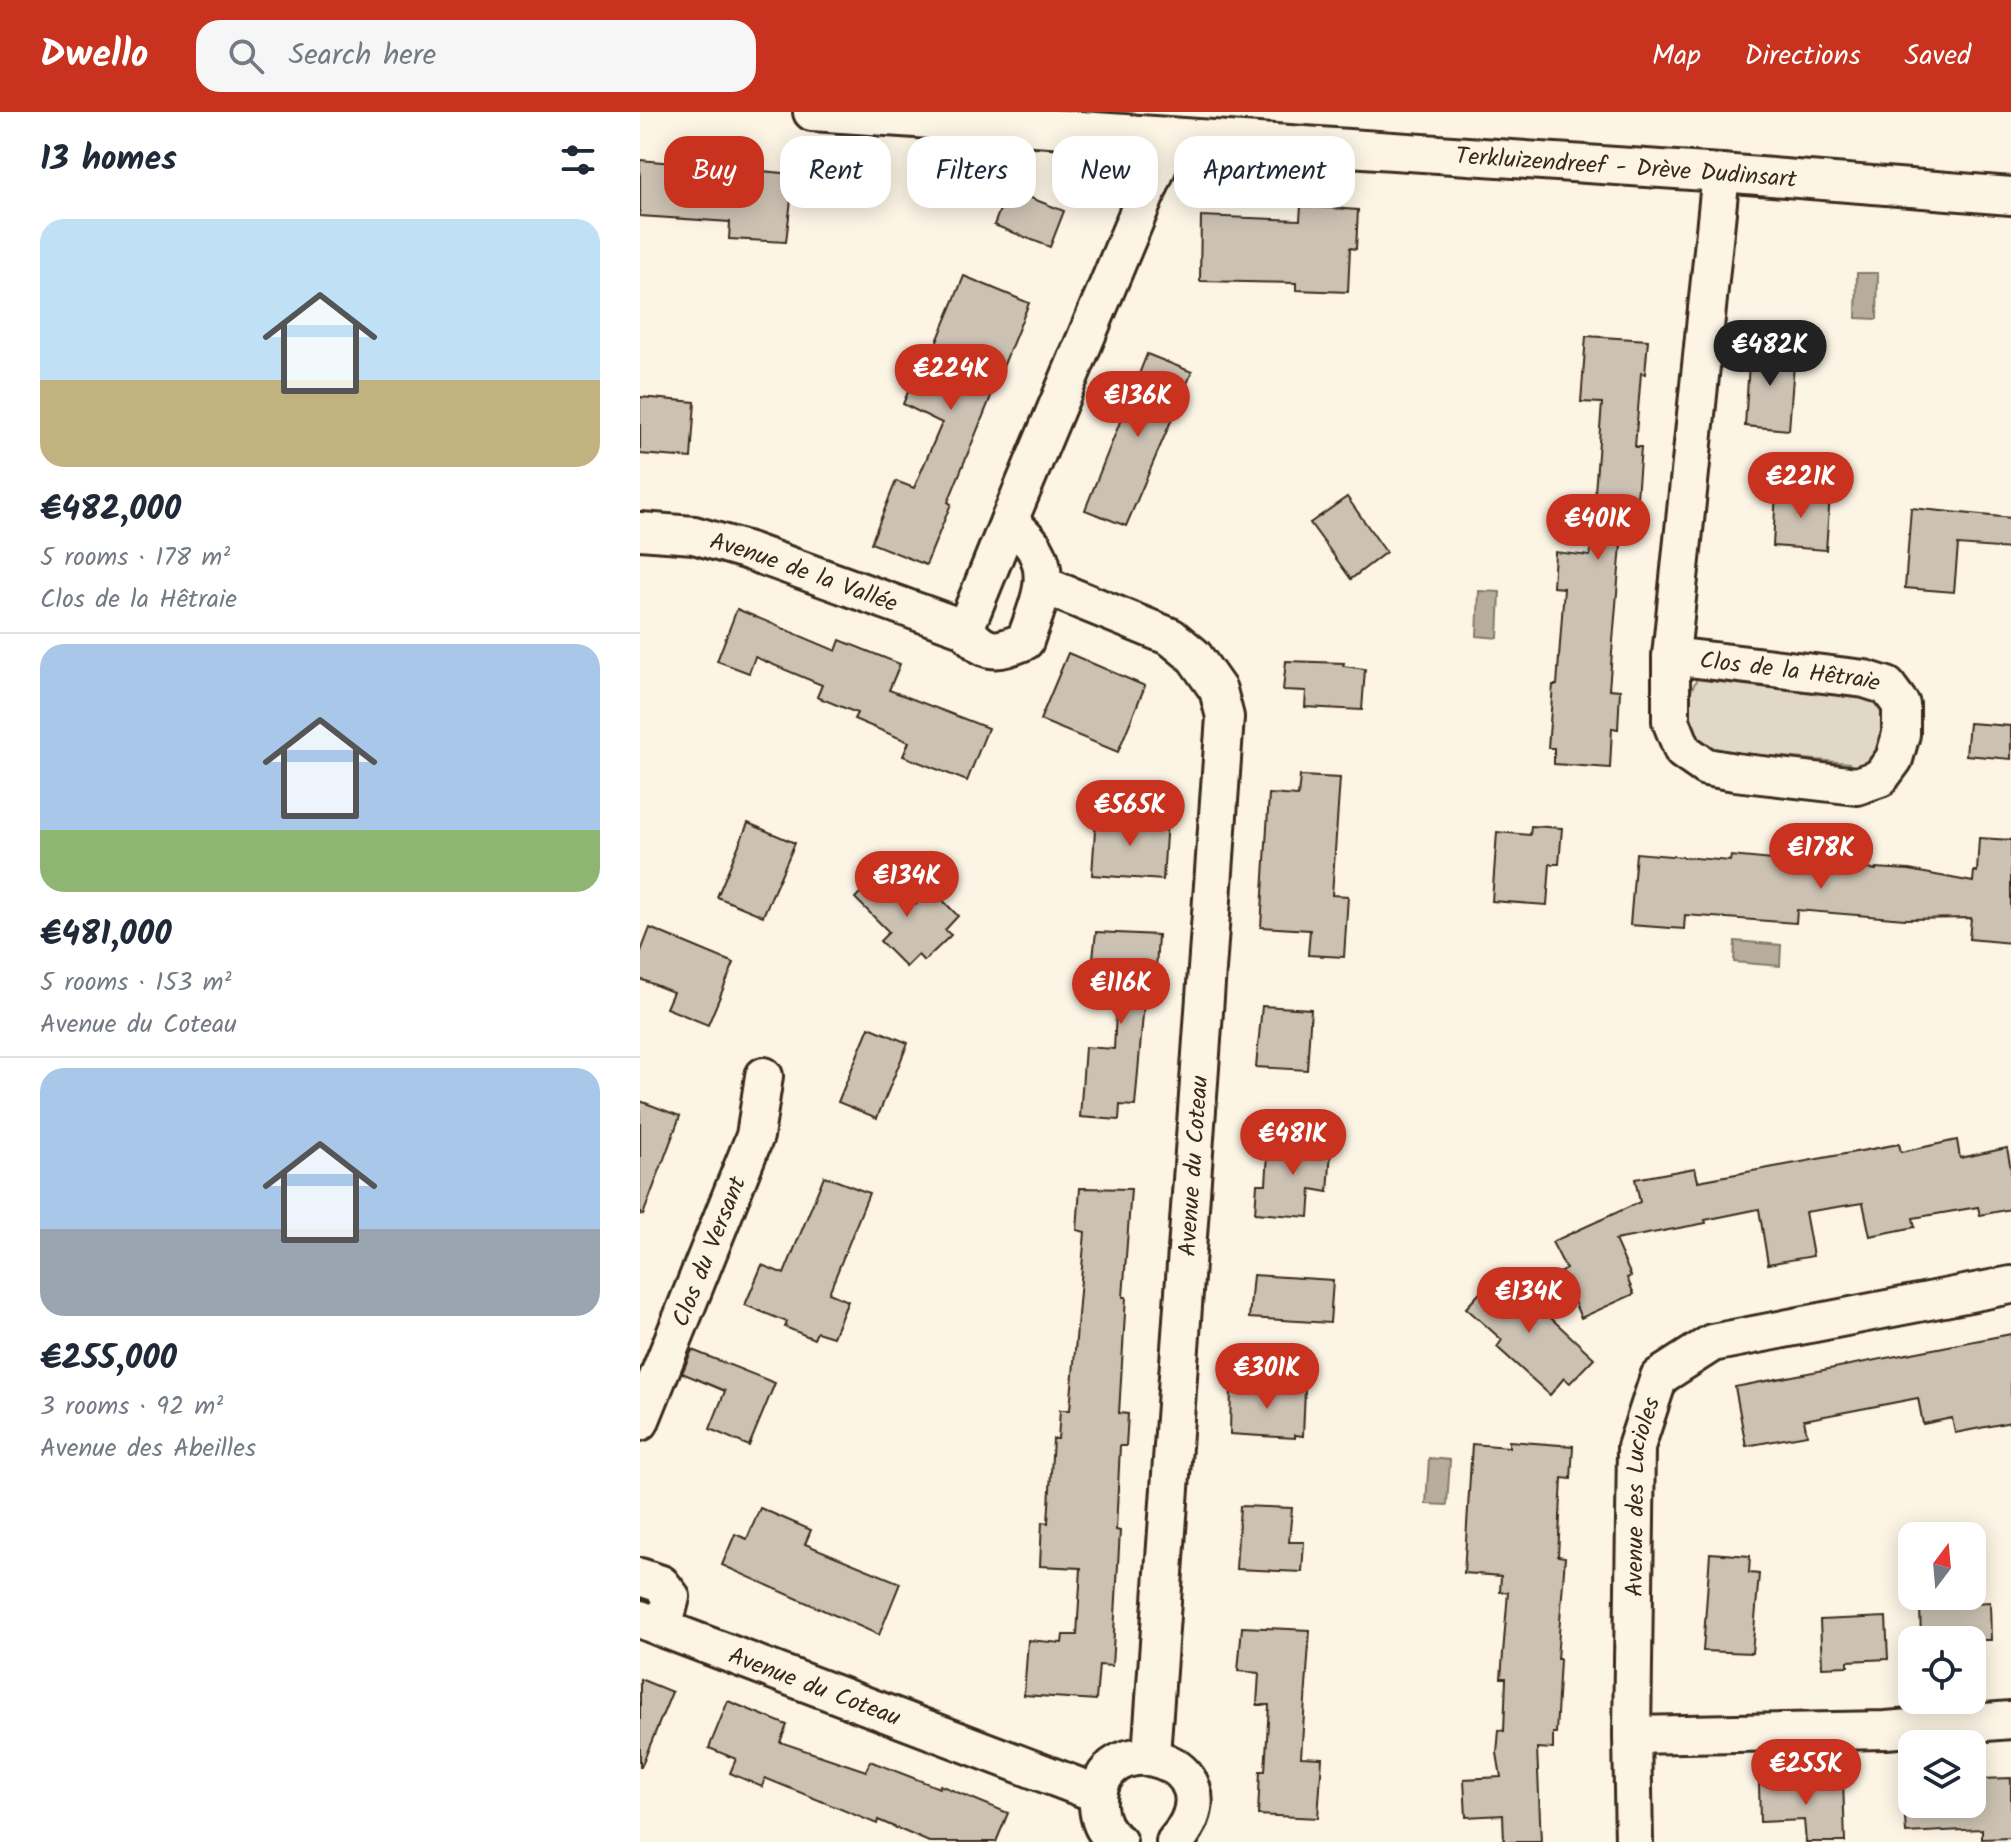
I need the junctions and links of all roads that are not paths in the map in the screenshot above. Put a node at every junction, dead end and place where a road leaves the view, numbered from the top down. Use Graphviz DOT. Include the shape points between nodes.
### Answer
graph roads {
  1 [pos="812,112"];
  2 [pos="1170,137"];
  3 [pos="1721,173"];
  4 [pos="2011,196"];
  5 [pos="1009,521"];
  6 [pos="640,531"];
  7 [pos="1043,585"];
  8 [pos="965,629"];
  9 [pos="1671,656"];
  10 [pos="764,1076"];
  11 [pos="2011,1285"];
  12 [pos="640,1422"];
  13 [pos="640,1577"];
  14 [pos="654,1624"];
  15 [pos="2011,1720"];
  16 [pos="1632,1735"];
  17 [pos="1151,1755"];
  18 [pos="1098,1794"];
  19 [pos="1118,1842"];
  20 [pos="1175,1842"];
  21 [pos="1634,1842"];
  1 -- 2 [label="street, Terkluizendreef - Drève Dudinsart"];
  2 -- 3 [label="street, Terkluizendreef - Drève Dudinsart"];
  2 -- 5 [label="street"];
  3 -- 4 [label="street, Terkluizendreef - Drève Dudinsart"];
  3 -- 9 [label="street, Clos de la Hêtraie"];
  5 -- 7 [label="street" via="1035,547 1044,569"];
  5 -- 8 [label="street"];
  6 -- 8 [label="street, Avenue de la Vallée" via="694,535 746,550"];
  7 -- 8 [label="street" via="1025,641 1000,652 978,645"];
  7 -- 17 [label="street, Avenue du Coteau" via="1171,637 1194,656 1218,690 1225,717"];
  9 -- 9 [label="street, Clos de la Hêtraie" via="1671,721 1683,751 1706,767 1857,786 1880,778 1894,759 1901,705 1887,686"];
  10 -- 12 [label="street, Clos du Versant" via="755,1136"];
  11 -- 16 [label="street, Avenue des Lucioles" via="1712,1343 1659,1377 1636,1447"];
  13 -- 14 [label="street, Avenue du Coteau" via="661,1584 671,1597 666,1617"];
  14 -- 18 [label="street, Avenue du Coteau"];
  15 -- 16 [label="street" via="1886,1730"];
  16 -- 21 [label="street, Avenue des Lucioles"];
  17 -- 18 [label="street" via="1127,1758 1108,1773"];
  17 -- 20 [label="street" via="1173,1764 1188,1781 1194,1803 1189,1826"];
  18 -- 19 [label="street" via="1099,1817"];
}
